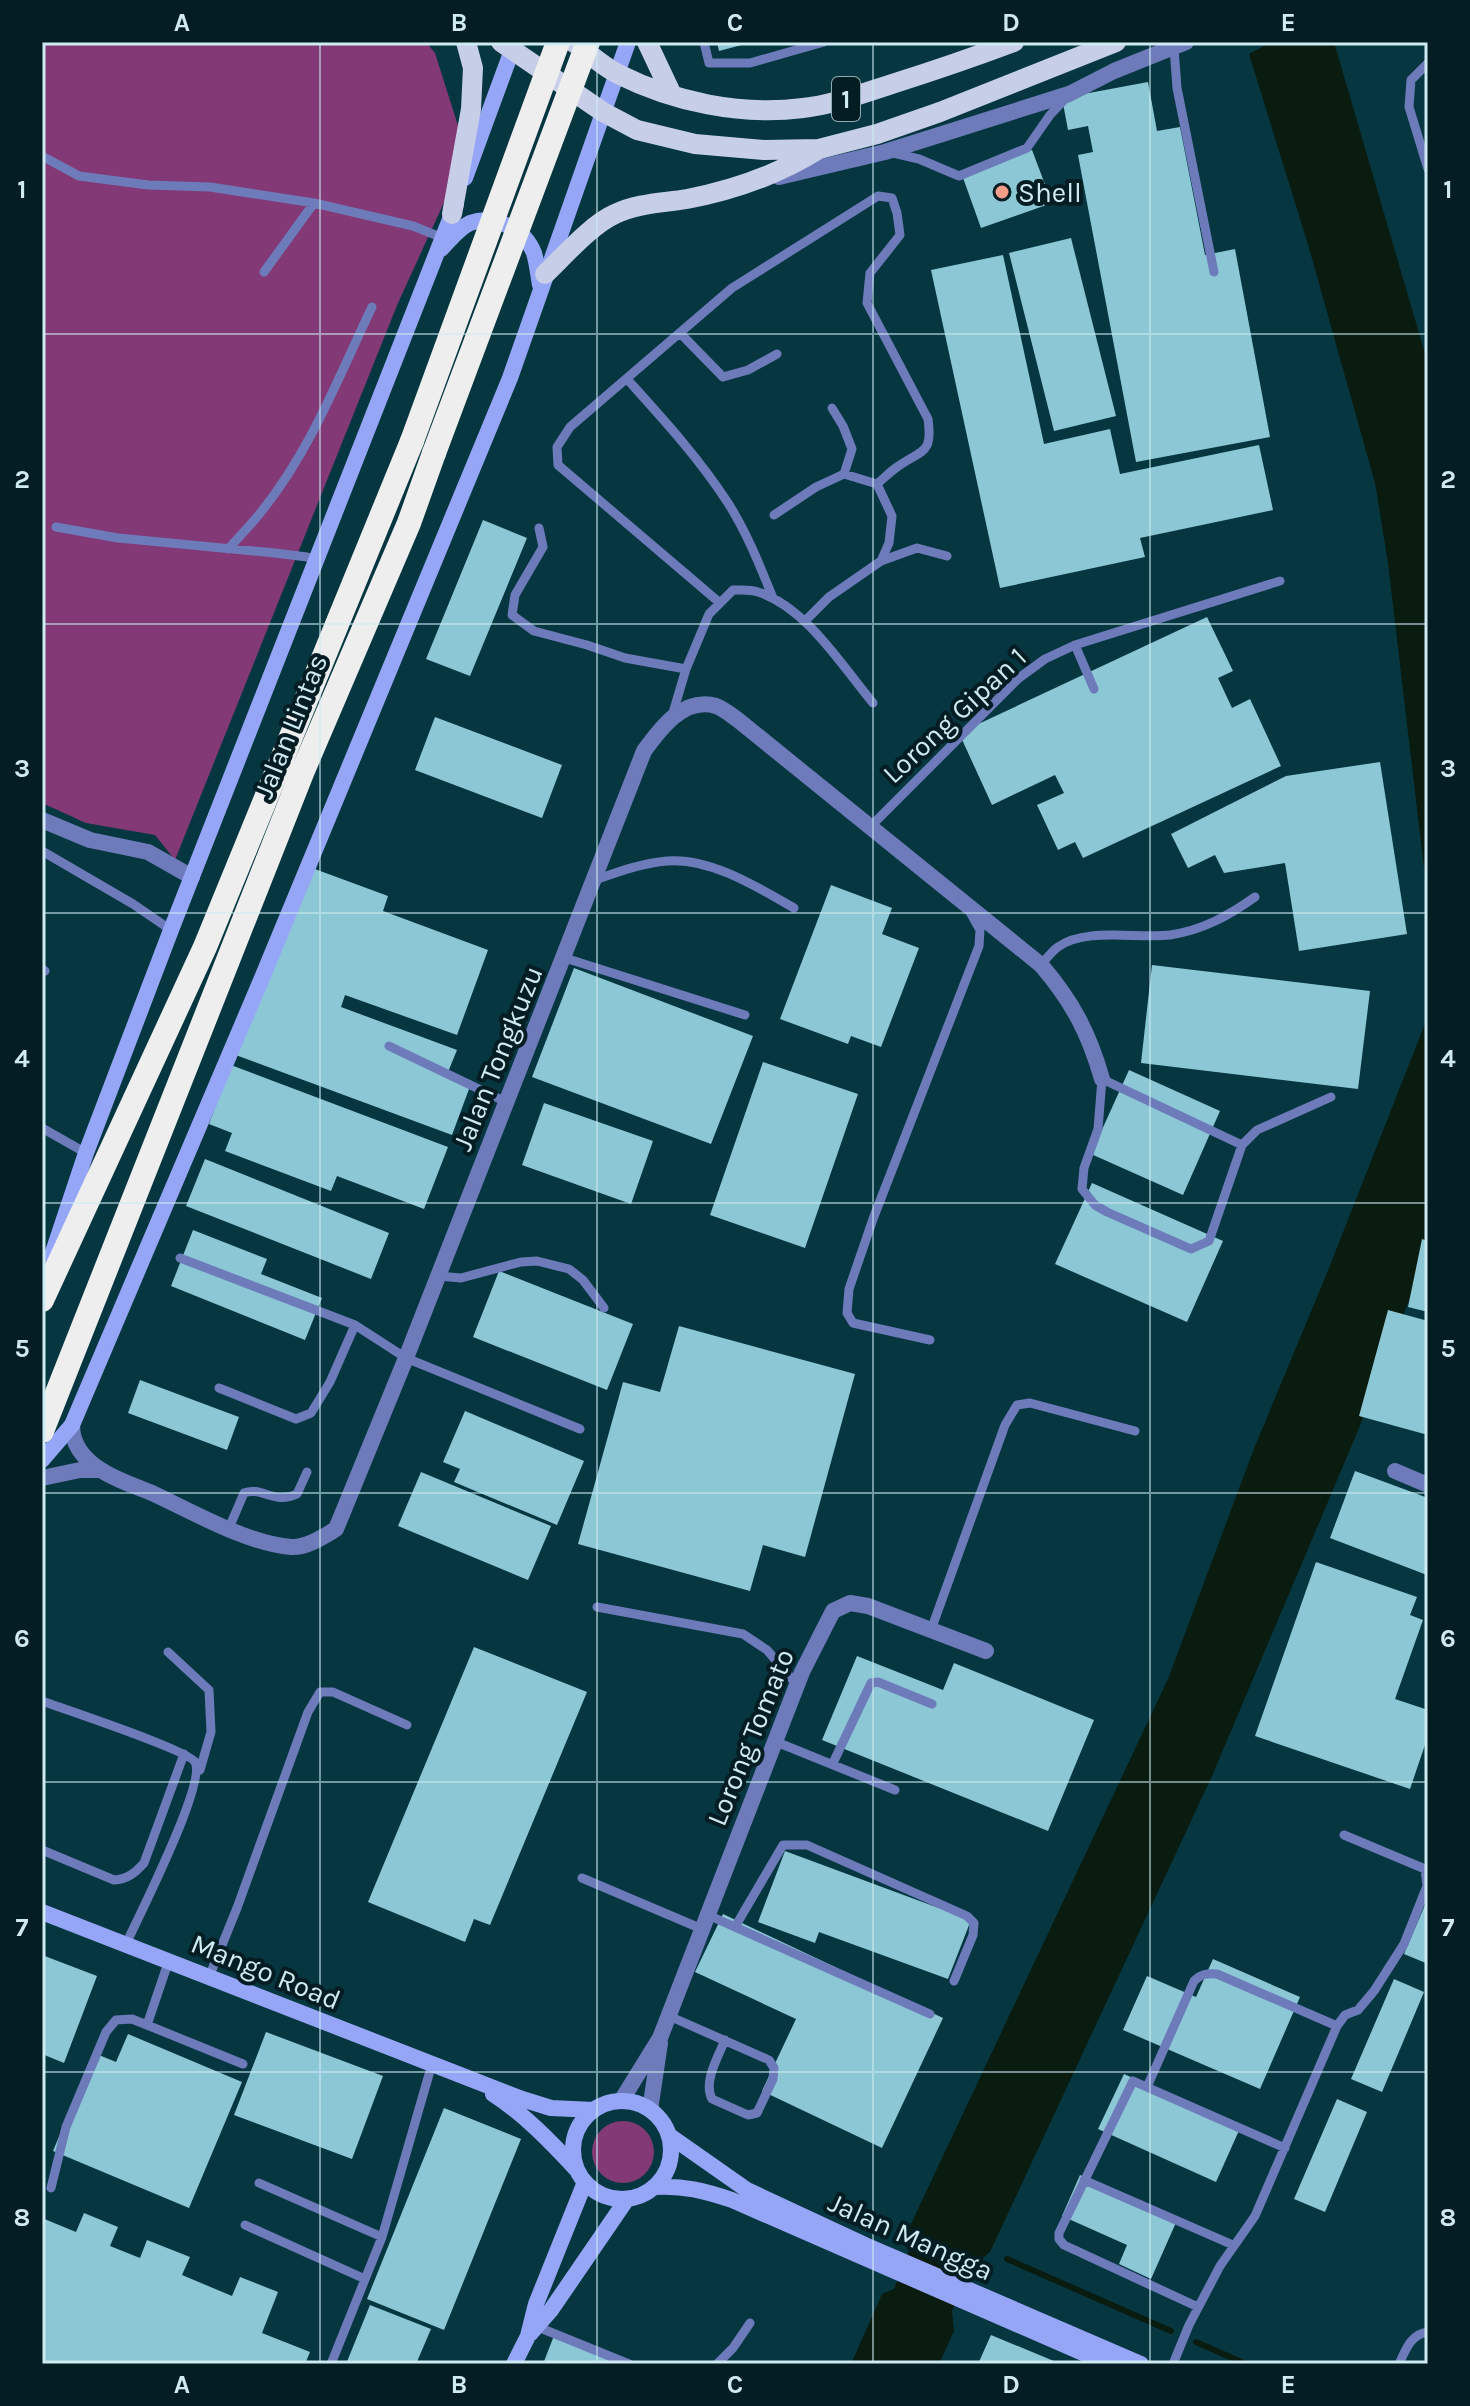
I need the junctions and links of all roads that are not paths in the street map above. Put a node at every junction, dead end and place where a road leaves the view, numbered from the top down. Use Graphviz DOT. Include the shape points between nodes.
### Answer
graph roads {
  1 [pos="466,42"];
  2 [pos="558,42"];
  3 [pos="573,42"];
  4 [pos="588,42"];
  5 [pos="628,42"];
  6 [pos="647,42"];
  7 [pos="704,42"];
  8 [pos="824,42"];
  9 [pos="1014,42"];
  10 [pos="1116,42"];
  11 [pos="509,45"];
  12 [pos="1180,45"];
  13 [pos="1428,63"];
  14 [pos="616,73"];
  15 [pos="1069,94"];
  16 [pos="672,95"];
  17 [pos="603,112"];
  18 [pos="819,149"];
  19 [pos="885,152"];
  20 [pos="865,155"];
  21 [pos="42,156"];
  22 [pos="1428,169"];
  23 [pos="739,187"];
  24 [pos="314,203"];
  25 [pos="452,214"];
  26 [pos="440,245"];
  27 [pos="264,272"];
  28 [pos="1214,272"];
  29 [pos="543,281"];
  30 [pos="372,307"];
  31 [pos="680,333"];
  32 [pos="777,354"];
  33 [pos="627,379"];
  34 [pos="832,408"];
  35 [pos="844,474"];
  36 [pos="877,484"];
  37 [pos="774,515"];
  38 [pos="56,527"];
  39 [pos="539,528"];
  40 [pos="228,549"];
  41 [pos="947,556"];
  42 [pos="315,560"];
  43 [pos="881,561"];
  44 [pos="1280,581"];
  45 [pos="773,598"];
  46 [pos="720,603"];
  47 [pos="805,621"];
  48 [pos="1075,645"];
  49 [pos="686,669"];
  50 [pos="1094,689"];
  51 [pos="873,703"];
  52 [pos="672,716"];
  53 [pos="42,820"];
  54 [pos="871,826"];
  55 [pos="42,851"];
  56 [pos="192,877"];
  57 [pos="595,880"];
  58 [pos="1255,897"];
  59 [pos="967,905"];
  60 [pos="794,908"];
  61 [pos="171,930"];
  62 [pos="565,958"];
  63 [pos="1041,965"];
  64 [pos="745,1015"];
  65 [pos="389,1046"];
  66 [pos="1102,1079"];
  67 [pos="1331,1097"];
  68 [pos="506,1102"];
  69 [pos="42,1128"];
  70 [pos="1242,1145"];
  71 [pos="86,1153"];
  72 [pos="180,1258"];
  73 [pos="438,1276"];
  74 [pos="42,1290"];
  75 [pos="42,1300"];
  76 [pos="604,1308"];
  77 [pos="355,1325"];
  78 [pos="930,1340"];
  79 [pos="406,1358"];
  80 [pos="219,1388"];
  81 [pos="72,1425"];
  82 [pos="580,1429"];
  83 [pos="42,1431"];
  84 [pos="1135,1431"];
  85 [pos="42,1460"];
  86 [pos="101,1470"];
  87 [pos="1395,1471"];
  88 [pos="307,1472"];
  89 [pos="42,1478"];
  90 [pos="1428,1485"];
  91 [pos="229,1528"];
  92 [pos="597,1607"];
  93 [pos="931,1630"];
  94 [pos="986,1651"];
  95 [pos="168,1652"];
  96 [pos="797,1685"];
  97 [pos="42,1701"];
  98 [pos="932,1704"];
  99 [pos="407,1725"];
  100 [pos="774,1741"];
  101 [pos="184,1754"];
  102 [pos="833,1763"];
  103 [pos="196,1781"];
  104 [pos="895,1790"];
  105 [pos="1344,1835"];
  106 [pos="42,1850"];
  107 [pos="582,1878"];
  108 [pos="42,1912"];
  109 [pos="705,1922"];
  110 [pos="735,1927"];
  111 [pos="126,1944"];
  112 [pos="169,1960"];
  113 [pos="209,1977"];
  114 [pos="954,1981"];
  115 [pos="930,2014"];
  116 [pos="669,2016"];
  117 [pos="147,2025"];
  118 [pos="1337,2026"];
  119 [pos="660,2038"];
  120 [pos="725,2040"];
  121 [pos="243,2064"];
  122 [pos="432,2064"];
  123 [pos="471,2080"];
  124 [pos="1147,2087"];
  125 [pos="621,2101"];
  126 [pos="594,2110"];
  127 [pos="650,2110"];
  128 [pos="670,2136"];
  129 [pos="1285,2148"];
  130 [pos="581,2176"];
  131 [pos="1084,2180"];
  132 [pos="259,2183"];
  133 [pos="654,2187"];
  134 [pos="51,2188"];
  135 [pos="627,2199"];
  136 [pos="245,2225"];
  137 [pos="382,2237"];
  138 [pos="1233,2245"];
  139 [pos="862,2251"];
  140 [pos="365,2279"];
  141 [pos="1198,2307"];
  142 [pos="1000,2310"];
  143 [pos="750,2323"];
  144 [pos="532,2329"];
  145 [pos="1428,2332"];
  146 [pos="331,2364"];
  147 [pos="514,2364"];
  148 [pos="629,2364"];
  149 [pos="717,2364"];
  150 [pos="1108,2364"];
  151 [pos="1141,2364"];
  152 [pos="1173,2364"];
  153 [pos="1399,2364"];
  1 -- 25 [label="main road" via="473,68 471,109"];
  2 -- 75 [label="highway, Jalan Lintas, bridge" via="412,441 205,947"];
  3 -- 14 [label="main road, 1"];
  4 -- 83 [label="highway, Jalan Lintas, bridge" via="409,523 302,773"];
  5 -- 14 [label="street"];
  6 -- 16 [label="main road"];
  7 -- 8 [label="lane" via="709,63 750,63"];
  9 -- 16 [label="main road, 1" via="805,108 745,109"];
  10 -- 18 [label="main road, 1" via="940,112"];
  11 -- 17 [label="main road, 1"];
  11 -- 25 [label="street"];
  12 -- 15 [label="street"];
  12 -- 28 [label="lane" via="1177,88"];
  13 -- 22 [label="lane" via="1411,80 1409,107"];
  14 -- 16 [label="main road, 1"];
  14 -- 17 [label="street"];
  15 -- 19 [label="street"];
  15 -- 19 [label="lane" via="1027,148 959,176"];
  17 -- 18 [label="main road, 1" via="637,130 695,144"];
  17 -- 29 [label="street"];
  18 -- 20 [label="street"];
  18 -- 23 [label="main road"];
  19 -- 20 [label="street"];
  20 -- 23 [label="street"];
  21 -- 24 [label="lane" via="79,176 210,187"];
  23 -- 29 [label="main road" via="613,214 581,239"];
  24 -- 26 [label="lane" via="413,226"];
  24 -- 27 [label="lane"];
  25 -- 26 [label="street"];
  26 -- 29 [label="street" via="468,224 501,223 526,239"];
  26 -- 42 [label="street"];
  29 -- 81 [label="street" via="504,393"];
  30 -- 40 [label="lane" via="301,450 262,511"];
  31 -- 32 [label="lane" via="723,377"];
  31 -- 33 [label="lane"];
  31 -- 36 [label="lane" via="732,288 865,203 878,196 892,198 900,235 870,273 867,303 928,419 930,437 924,452"];
  33 -- 45 [label="lane" via="685,443 729,505"];
  33 -- 46 [label="lane" via="570,427 557,447 558,465"];
  34 -- 35 [label="lane" via="852,449"];
  35 -- 36 [label="lane"];
  35 -- 37 [label="lane"];
  36 -- 43 [label="lane" via="892,516"];
  38 -- 40 [label="lane"];
  39 -- 49 [label="lane" via="543,547 515,595 512,615 534,631 625,658"];
  40 -- 42 [label="lane"];
  41 -- 43 [label="lane" via="917,548"];
  42 -- 56 [label="street"];
  43 -- 47 [label="lane"];
  44 -- 48 [label="lane, Lorong Gipan 1"];
  45 -- 46 [label="lane" via="755,590 733,590"];
  45 -- 47 [label="lane"];
  46 -- 49 [label="lane" via="709,614"];
  47 -- 51 [label="lane"];
  48 -- 50 [label="lane"];
  48 -- 54 [label="lane, Lorong Gipan 1" via="1019,678"];
  49 -- 52 [label="lane"];
  52 -- 54 [label="street" via="700,704 717,707"];
  52 -- 57 [label="street, Jalan Tongkuzu" via="644,751"];
  53 -- 56 [label="street" via="90,840 148,852"];
  54 -- 59 [label="street"];
  55 -- 61 [label="lane"];
  56 -- 61 [label="street"];
  57 -- 60 [label="lane" via="669,860 694,863 735,875"];
  57 -- 62 [label="street, Jalan Tongkuzu"];
  58 -- 63 [label="lane" via="1204,927 1156,936 1077,938 1059,946"];
  59 -- 63 [label="street"];
  59 -- 78 [label="lane" via="980,930 979,946 849,1289 847,1313 853,1323"];
  61 -- 71 [label="street"];
  62 -- 64 [label="lane"];
  62 -- 68 [label="street, Jalan Tongkuzu"];
  63 -- 66 [label="street" via="1079,1019"];
  65 -- 68 [label="lane"];
  66 -- 70 [label="lane"];
  66 -- 70 [label="lane" via="1098,1129 1082,1189 1107,1212 1191,1249 1209,1241"];
  67 -- 70 [label="lane" via="1257,1130"];
  68 -- 73 [label="street, Jalan Tongkuzu"];
  69 -- 71 [label="lane"];
  71 -- 74 [label="street"];
  72 -- 77 [label="lane"];
  73 -- 76 [label="lane" via="461,1278 537,1261 569,1269"];
  73 -- 79 [label="street, Jalan Tongkuzu"];
  77 -- 79 [label="lane"];
  77 -- 80 [label="lane" via="311,1413 296,1419"];
  79 -- 82 [label="lane"];
  79 -- 91 [label="street, Jalan Tongkuzu" via="336,1529 293,1547"];
  81 -- 85 [label="street"];
  81 -- 86 [label="street, Jalan Tongkuzu" via="76,1446"];
  84 -- 93 [label="lane" via="1030,1403 1017,1405 1005,1425"];
  86 -- 89 [label="street"];
  86 -- 91 [label="street, Jalan Tongkuzu"];
  87 -- 90 [label="street"];
  88 -- 91 [label="lane" via="297,1494 286,1499 244,1493"];
  92 -- 96 [label="lane" via="743,1634 767,1650"];
  93 -- 94 [label="street, Lorong Tomato"];
  93 -- 96 [label="street, Lorong Tomato" via="850,1603 833,1611"];
  95 -- 103 [label="lane" via="209,1690 211,1732"];
  96 -- 100 [label="street, Lorong Tomato"];
  97 -- 101 [label="lane"];
  98 -- 102 [label="lane" via="871,1683"];
  99 -- 113 [label="lane" via="333,1692 320,1692"];
  100 -- 102 [label="lane"];
  100 -- 109 [label="street, Lorong Tomato"];
  101 -- 103 [label="lane" via="194,1759"];
  101 -- 106 [label="lane" via="144,1863 125,1880"];
  102 -- 104 [label="lane"];
  103 -- 111 [label="lane" via="169,1855"];
  105 -- 118 [label="lane" via="1425,1869 1427,1886 1404,1944 1374,1991"];
  107 -- 109 [label="lane"];
  108 -- 111 [label="street, Mango Road"];
  109 -- 110 [label="lane"];
  109 -- 116 [label="street, Lorong Tomato"];
  110 -- 114 [label="lane" via="783,1845 807,1845 967,1916 974,1923 973,1935"];
  110 -- 115 [label="lane"];
  111 -- 112 [label="street, Mango Road"];
  112 -- 113 [label="street, Mango Road"];
  112 -- 117 [label="lane"];
  113 -- 122 [label="street, Mango Road"];
  116 -- 119 [label="street, Lorong Tomato"];
  116 -- 120 [label="lane"];
  117 -- 121 [label="lane"];
  117 -- 134 [label="lane" via="116,2020 106,2032 66,2127"];
  118 -- 124 [label="lane" via="1209,1973 1194,1981"];
  118 -- 129 [label="lane"];
  119 -- 125 [label="street, Lorong Tomato"];
  119 -- 127 [label="street, Lorong Tomato"];
  120 -- 120 [label="lane" via="769,2060 774,2068 757,2113 748,2115 712,2099 709,2082"];
  122 -- 123 [label="street, Mango Road"];
  122 -- 137 [label="lane"];
  123 -- 126 [label="street" via="551,2108"];
  123 -- 130 [label="street" via="508,2104"];
  124 -- 129 [label="lane"];
  124 -- 131 [label="lane" via="1133,2081"];
  125 -- 126 [label="street"];
  125 -- 127 [label="street"];
  126 -- 130 [label="street" via="573,2144"];
  127 -- 128 [label="street, Jalan Mangga"];
  128 -- 133 [label="street" via="670,2164"];
  128 -- 139 [label="street, Jalan Mangga" via="747,2190"];
  129 -- 138 [label="lane" via="1255,2216"];
  130 -- 135 [label="street" via="601,2194"];
  130 -- 144 [label="street"];
  131 -- 138 [label="lane"];
  131 -- 141 [label="lane" via="1059,2233 1064,2245"];
  132 -- 137 [label="lane"];
  133 -- 135 [label="street, Jalan Mangga"];
  133 -- 139 [label="street, Jalan Mangga" via="696,2188"];
  135 -- 144 [label="street"];
  136 -- 140 [label="lane"];
  137 -- 140 [label="lane"];
  138 -- 141 [label="lane"];
  139 -- 142 [label="street, Jalan Mangga"];
  140 -- 146 [label="lane"];
  141 -- 152 [label="lane"];
  142 -- 150 [label="street, Jalan Mangga"];
  142 -- 151 [label="street, Jalan Mangga"];
  143 -- 149 [label="lane"];
  144 -- 147 [label="street"];
  144 -- 148 [label="lane"];
  145 -- 153 [label="lane" via="1413,2337"];
}
